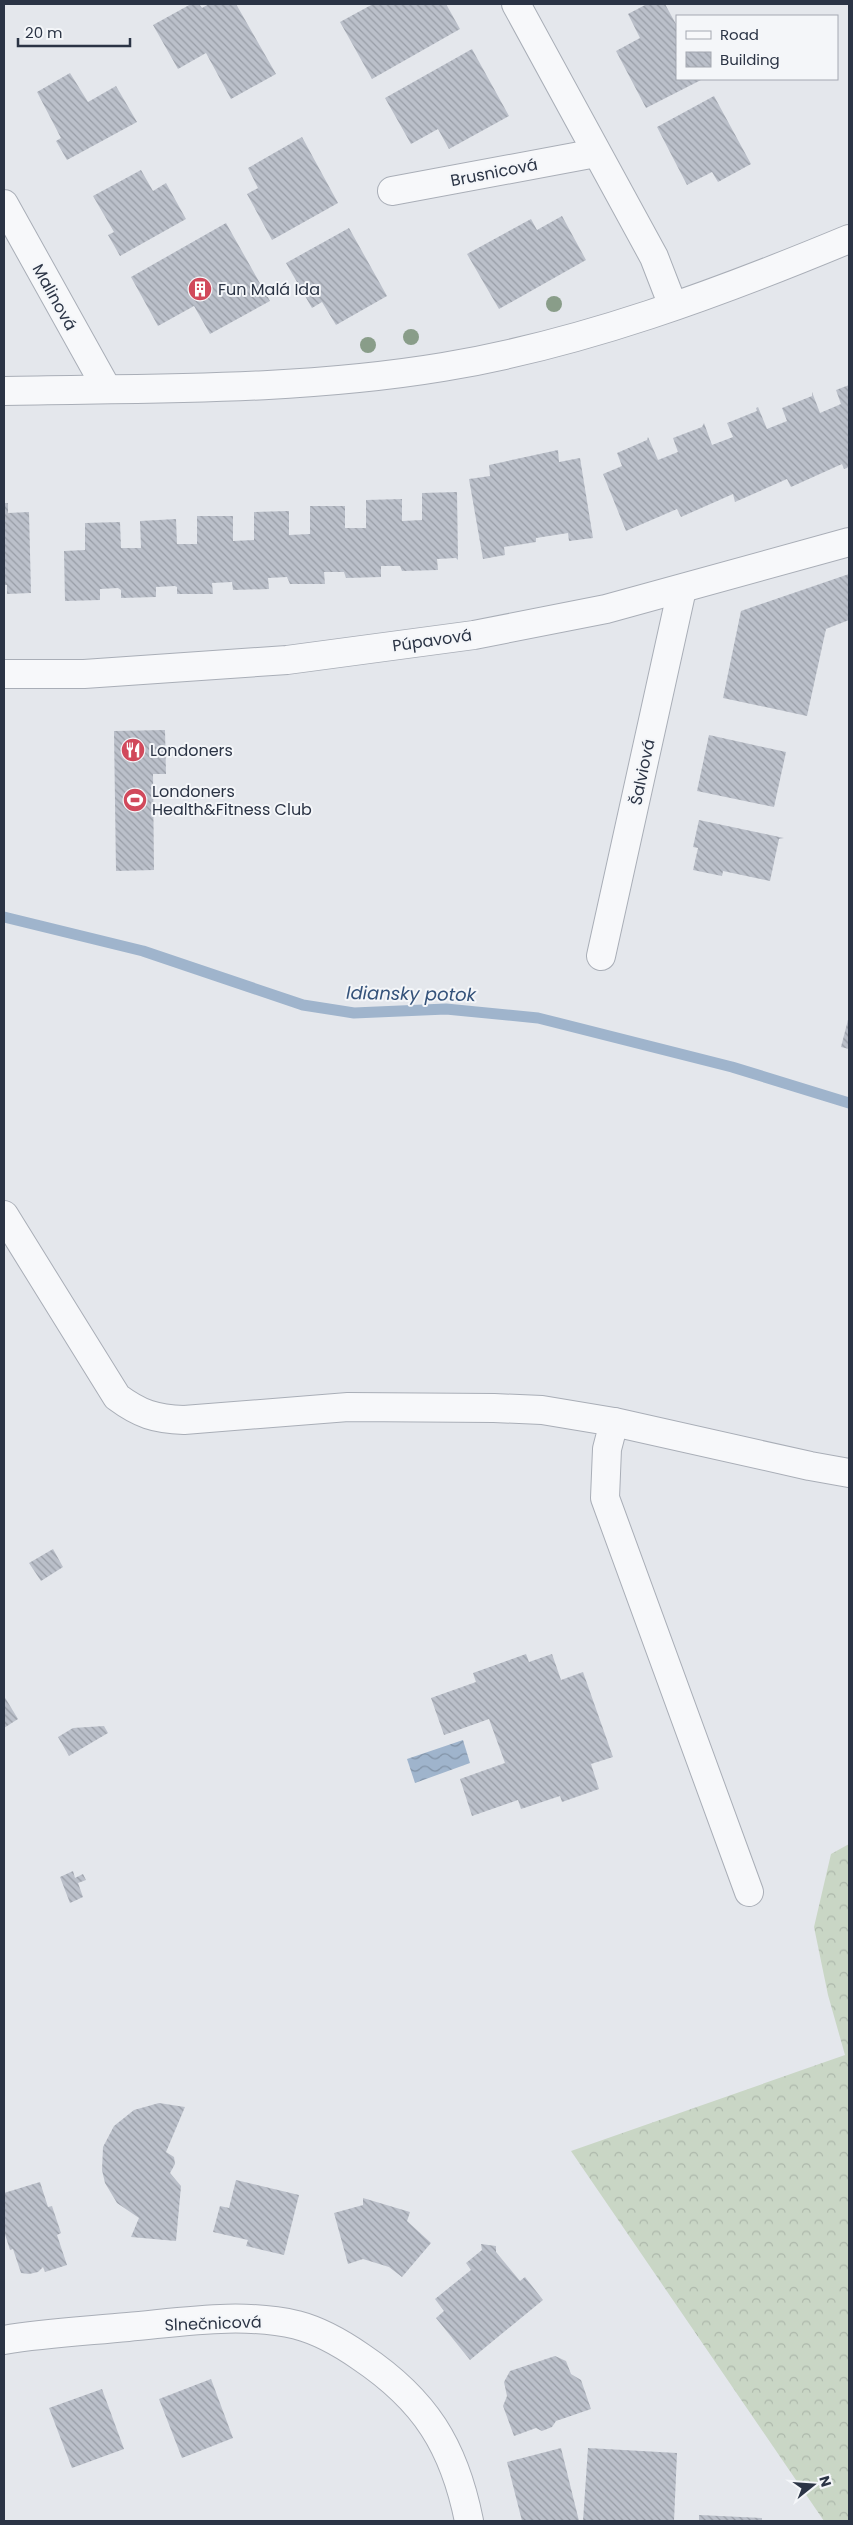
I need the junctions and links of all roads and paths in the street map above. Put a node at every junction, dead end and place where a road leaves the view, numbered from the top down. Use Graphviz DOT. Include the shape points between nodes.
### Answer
graph roads {
  1 [pos="516,4"];
  2 [pos="596,153"];
  3 [pos="392,191"];
  4 [pos="4,204"];
  5 [pos="849,240"];
  6 [pos="673,306"];
  7 [pos="107,389"];
  8 [pos="4,391"];
  9 [pos="849,542"];
  10 [pos="682,589"];
  11 [pos="4,674"];
  12 [pos="601,956"];
  13 [pos="4,1215"];
  14 [pos="614,1422"];
  15 [pos="849,1473"];
  16 [pos="749,1892"];
  17 [pos="4,2340"];
  18 [pos="469,2521"];
  1 -- 2 [label="street"];
  2 -- 3 [label="street, Brusnicová"];
  2 -- 6 [label="street" via="654,257"];
  4 -- 7 [label="street, Malinová"];
  5 -- 6 [label="street"];
  6 -- 7 [label="street" via="526,351 442,367 311,384"];
  7 -- 8 [label="street"];
  9 -- 10 [label="street, Púpavová"];
  10 -- 11 [label="street, Púpavová" via="606,609 474,635 287,660 84,674"];
  10 -- 12 [label="street, Šalviová"];
  13 -- 14 [label="street" via="117,1397 144,1415 184,1420 348,1407 494,1408 542,1410"];
  14 -- 15 [label="street"];
  14 -- 16 [label="street" via="607,1449 605,1498"];
  17 -- 18 [label="street, Slnečnicová" via="238,2319 297,2325 323,2334 382,2371 427,2416 461,2483"];
}
